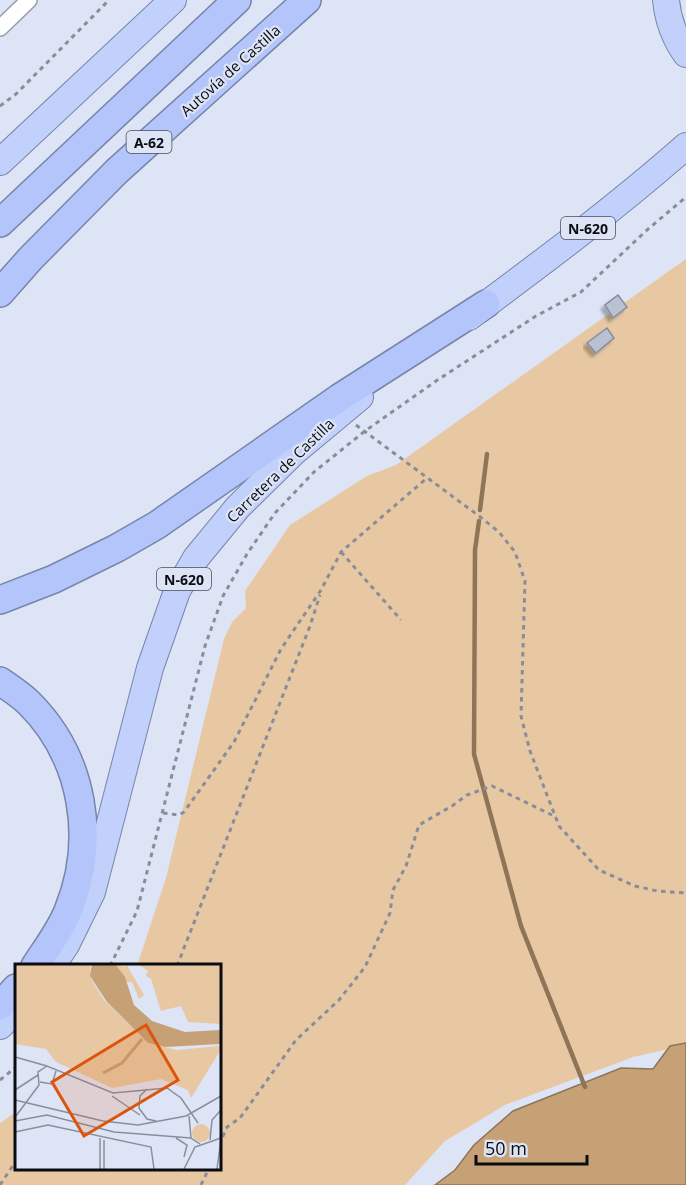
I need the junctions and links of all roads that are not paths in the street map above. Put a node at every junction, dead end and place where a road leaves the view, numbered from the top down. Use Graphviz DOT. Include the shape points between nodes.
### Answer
graph roads {
  1 [pos="29,0"];
  2 [pos="173,0"];
  3 [pos="237,0"];
  4 [pos="308,0"];
  5 [pos="666,0"];
  6 [pos="0,28"];
  7 [pos="686,54"];
  8 [pos="162,70"];
  9 [pos="686,146"];
  10 [pos="0,162"];
  11 [pos="0,203"];
  12 [pos="0,222"];
  13 [pos="0,293"];
  14 [pos="486,304"];
  15 [pos="0,600"];
  16 [pos="0,681"];
  17 [pos="36,964"];
  18 [pos="53,964"];
  19 [pos="15,989"];
  20 [pos="0,1006"];
  21 [pos="15,1011"];
  22 [pos="0,1026"];
  1 -- 6 [label="street"];
  2 -- 10 [label="highway"];
  3 -- 8 [label="highway, A-62"];
  4 -- 13 [label="highway, Autovía de Castilla / A-62" via="117,171"];
  5 -- 7 [label="highway" via="668,16"];
  8 -- 11 [label="highway" via="98,115"];
  8 -- 12 [label="highway, A-62"];
  9 -- 14 [label="highway, Carretera de Castilla / N-620" via="566,245"];
  14 -- 15 [label="highway" via="339,398 157,525 54,579"];
  14 -- 18 [label="highway, Carretera de Castilla / N-620" via="340,412 294,452 237,507 196,558 177,591 150,668 92,892"];
  16 -- 17 [label="highway" via="28,702 60,742 77,784 83,823 77,885 67,913"];
  19 -- 20 [label="highway"];
  21 -- 22 [label="highway"];
}
